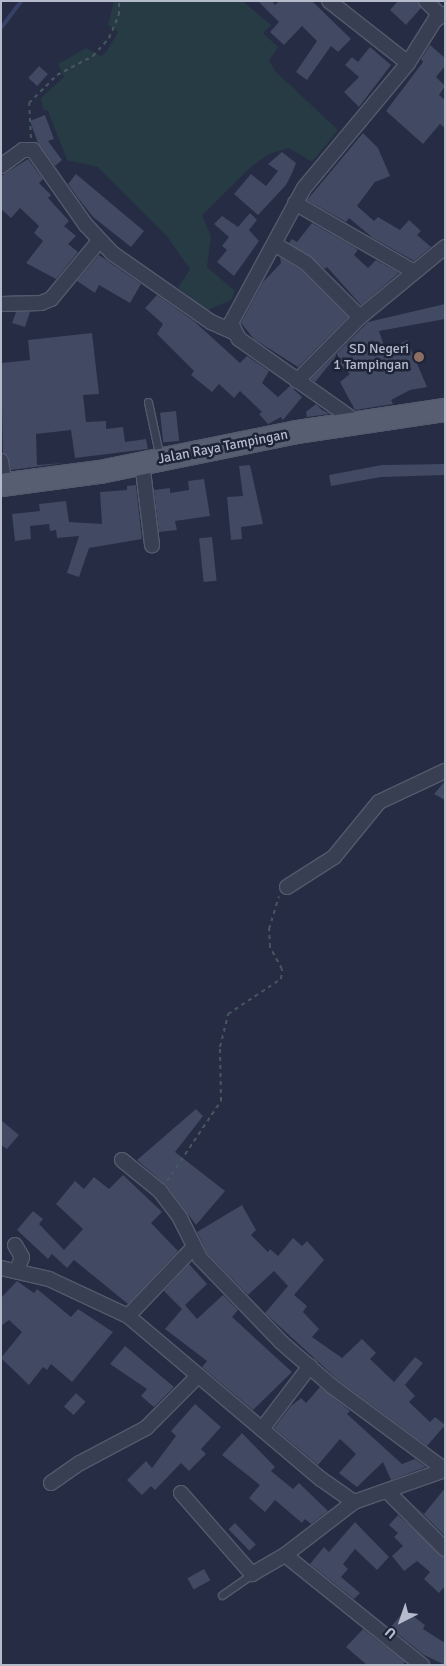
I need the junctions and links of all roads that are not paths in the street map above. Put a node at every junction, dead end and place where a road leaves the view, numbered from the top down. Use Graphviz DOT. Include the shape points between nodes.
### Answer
graph roads {
  1 [pos="329,1"];
  2 [pos="426,1"];
  3 [pos="443,15"];
  4 [pos="408,64"];
  5 [pos="1,166"];
  6 [pos="295,203"];
  7 [pos="99,241"];
  8 [pos="276,245"];
  9 [pos="445,246"];
  10 [pos="413,271"];
  11 [pos="1,304"];
  12 [pos="360,317"];
  13 [pos="233,332"];
  14 [pos="297,380"];
  15 [pos="148,402"];
  16 [pos="445,410"];
  17 [pos="358,423"];
  18 [pos="151,460"];
  19 [pos="1,461"];
  20 [pos="3,485"];
  21 [pos="152,545"];
  22 [pos="445,771"];
  23 [pos="287,887"];
  24 [pos="122,1160"];
  25 [pos="15,1245"];
  26 [pos="192,1249"];
  27 [pos="1,1268"];
  28 [pos="17,1271"];
  29 [pos="128,1316"];
  30 [pos="310,1366"];
  31 [pos="198,1376"];
  32 [pos="262,1429"];
  33 [pos="445,1470"];
  34 [pos="51,1483"];
  35 [pos="387,1491"];
  36 [pos="181,1493"];
  37 [pos="354,1502"];
  38 [pos="445,1549"];
  39 [pos="285,1555"];
  40 [pos="252,1574"];
  41 [pos="222,1594"];
  42 [pos="422,1665"];
  1 -- 4 [label="street"];
  2 -- 3 [label="street"];
  3 -- 4 [label="street" via="435,20"];
  4 -- 6 [label="street" via="327,157"];
  5 -- 7 [label="street" via="22,150 33,150"];
  6 -- 8 [label="street"];
  6 -- 10 [label="street"];
  7 -- 11 [label="street" via="51,299 41,304"];
  7 -- 13 [label="street" via="211,322"];
  8 -- 12 [label="street" via="306,263"];
  8 -- 13 [label="street" via="235,315"];
  9 -- 10 [label="street"];
  10 -- 12 [label="street"];
  12 -- 14 [label="street"];
  13 -- 14 [label="street"];
  14 -- 17 [label="street"];
  15 -- 18 [label="lane"];
  16 -- 17 [label="main road, Jalan Raya Tampingan"];
  17 -- 18 [label="main road, Jalan Raya Tampingan"];
  18 -- 20 [label="main road, Jalan Raya Tampingan"];
  18 -- 21 [label="street"];
  19 -- 20 [label="street"];
  22 -- 23 [label="street" via="379,802 334,857"];
  24 -- 26 [label="street" via="160,1191 180,1218"];
  25 -- 28 [label="street" via="22,1258"];
  26 -- 29 [label="street"];
  26 -- 30 [label="street" via="246,1307"];
  27 -- 28 [label="street"];
  28 -- 29 [label="street" via="73,1288"];
  29 -- 31 [label="street"];
  30 -- 32 [label="street"];
  30 -- 33 [label="street"];
  31 -- 32 [label="street"];
  31 -- 34 [label="street" via="146,1428 80,1462"];
  32 -- 37 [label="street"];
  33 -- 35 [label="street"];
  35 -- 37 [label="street"];
  35 -- 38 [label="street"];
  36 -- 40 [label="street"];
  37 -- 39 [label="street"];
  39 -- 40 [label="street"];
  39 -- 42 [label="street"];
  40 -- 41 [label="lane"];
}
